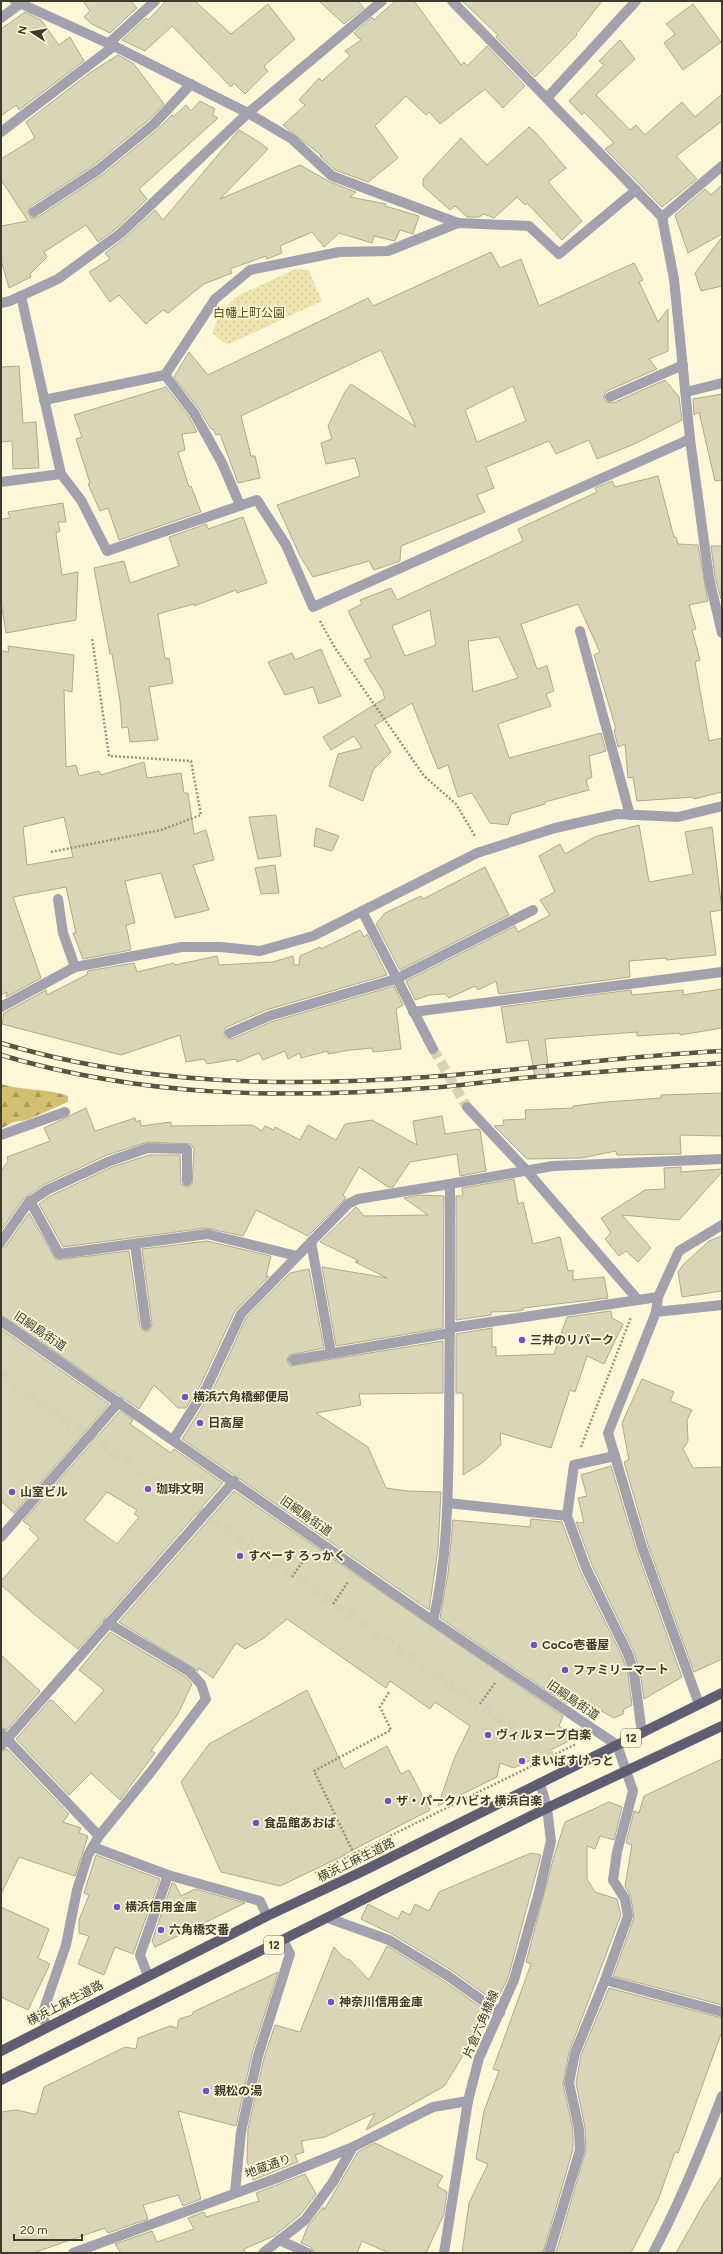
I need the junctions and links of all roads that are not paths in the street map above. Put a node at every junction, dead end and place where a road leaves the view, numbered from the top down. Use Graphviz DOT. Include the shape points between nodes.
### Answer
graph roads {
  1 [pos="154,1"];
  2 [pos="382,1"];
  3 [pos="452,1"];
  4 [pos="636,1"];
  5 [pos="18,2"];
  6 [pos="1,18"];
  7 [pos="111,45"];
  8 [pos="191,84"];
  9 [pos="547,98"];
  10 [pos="248,113"];
  11 [pos="1,132"];
  12 [pos="722,166"];
  13 [pos="636,190"];
  14 [pos="34,212"];
  15 [pos="662,217"];
  16 [pos="458,223"];
  17 [pos="21,296"];
  18 [pos="1,303"];
  19 [pos="683,365"];
  20 [pos="165,375"];
  21 [pos="722,383"];
  22 [pos="686,392"];
  23 [pos="610,397"];
  24 [pos="44,400"];
  25 [pos="690,439"];
  26 [pos="61,474"];
  27 [pos="1,482"];
  28 [pos="240,505"];
  29 [pos="580,631"];
  30 [pos="722,633"];
  31 [pos="722,806"];
  32 [pos="630,815"];
  33 [pos="58,899"];
  34 [pos="532,910"];
  35 [pos="362,911"];
  36 [pos="75,967"];
  37 [pos="722,972"];
  38 [pos="396,979"];
  39 [pos="1,1007"];
  40 [pos="413,1012"];
  41 [pos="230,1033"];
  42 [pos="433,1049"];
  43 [pos="467,1108"];
  44 [pos="65,1112"];
  45 [pos="1,1135"];
  46 [pos="722,1159"];
  47 [pos="526,1170"];
  48 [pos="187,1181"];
  49 [pos="450,1184"];
  50 [pos="30,1201"];
  51 [pos="722,1225"];
  52 [pos="1,1242"];
  53 [pos="311,1242"];
  54 [pos="135,1244"];
  55 [pos="297,1256"];
  56 [pos="658,1297"];
  57 [pos="638,1300"];
  58 [pos="722,1305"];
  59 [pos="656,1312"];
  60 [pos="1,1321"];
  61 [pos="146,1325"];
  62 [pos="450,1330"];
  63 [pos="331,1354"];
  64 [pos="293,1360"];
  65 [pos="119,1402"];
  66 [pos="173,1440"];
  67 [pos="615,1456"];
  68 [pos="234,1481"];
  69 [pos="448,1503"];
  70 [pos="567,1516"];
  71 [pos="1,1537"];
  72 [pos="433,1621"];
  73 [pos="108,1623"];
  74 [pos="722,1693"];
  75 [pos="699,1704"];
  76 [pos="722,1726"];
  77 [pos="642,1733"];
  78 [pos="3,1739"];
  79 [pos="617,1745"];
  80 [pos="625,1771"];
  81 [pos="540,1783"];
  82 [pos="547,1808"];
  83 [pos="99,1836"];
  84 [pos="93,1847"];
  85 [pos="168,1875"];
  86 [pos="267,1916"];
  87 [pos="328,1918"];
  88 [pos="283,1940"];
  89 [pos="148,1976"];
  90 [pos="605,1980"];
  91 [pos="722,2012"];
  92 [pos="500,2013"];
  93 [pos="47,2027"];
  94 [pos="1,2051"];
  95 [pos="1,2080"];
  96 [pos="722,2096"];
  97 [pos="468,2101"];
  98 [pos="353,2147"];
  99 [pos="235,2192"];
  100 [pos="279,2240"];
  101 [pos="74,2253"];
  102 [pos="263,2253"];
  103 [pos="308,2253"];
  104 [pos="444,2253"];
  105 [pos="548,2253"];
  106 [pos="653,2253"];
  1 -- 7 [label="street"];
  2 -- 10 [label="street"];
  3 -- 9 [label="street"];
  4 -- 9 [label="street"];
  5 -- 6 [label="street"];
  5 -- 7 [label="street"];
  7 -- 8 [label="street"];
  7 -- 11 [label="street"];
  8 -- 10 [label="street"];
  8 -- 14 [label="street" via="154,124 98,170"];
  9 -- 13 [label="street"];
  10 -- 16 [label="street" via="292,139 332,176"];
  10 -- 17 [label="street" via="121,233 58,279"];
  12 -- 15 [label="street"];
  13 -- 15 [label="street"];
  13 -- 16 [label="street" via="559,254 529,226"];
  15 -- 19 [label="street" via="674,279"];
  16 -- 20 [label="street" via="388,251 339,252 250,270 215,299"];
  17 -- 18 [label="street"];
  17 -- 24 [label="street"];
  19 -- 22 [label="street"];
  19 -- 23 [label="street"];
  20 -- 24 [label="street"];
  20 -- 28 [label="street" via="194,413 222,463"];
  21 -- 22 [label="street"];
  22 -- 25 [label="street"];
  24 -- 26 [label="street"];
  25 -- 28 [label="street" via="313,607 286,545 257,500"];
  25 -- 30 [label="street" via="709,578"];
  26 -- 27 [label="street"];
  26 -- 28 [label="street" via="81,500 107,551"];
  29 -- 32 [label="street"];
  31 -- 32 [label="street" via="678,817"];
  32 -- 35 [label="street" via="617,814 555,828 484,850"];
  33 -- 36 [label="street" via="63,933"];
  34 -- 38 [label="street"];
  35 -- 36 [label="street" via="313,936 260,951 182,947"];
  35 -- 38 [label="street"];
  36 -- 39 [label="street"];
  37 -- 40 [label="street"];
  38 -- 40 [label="street"];
  38 -- 41 [label="street" via="269,1016"];
  40 -- 42 [label="street"];
  43 -- 47 [label="street"];
  44 -- 45 [label="street"];
  46 -- 47 [label="street" via="553,1166"];
  47 -- 49 [label="street"];
  47 -- 57 [label="street"];
  48 -- 50 [label="street" via="187,1149 148,1148 110,1161 47,1190"];
  49 -- 53 [label="street" via="358,1198 348,1204"];
  49 -- 62 [label="street"];
  50 -- 52 [label="street"];
  50 -- 54 [label="street" via="59,1254"];
  51 -- 56 [label="street" via="679,1251"];
  53 -- 55 [label="street"];
  53 -- 63 [label="street"];
  54 -- 55 [label="street" via="207,1234"];
  54 -- 61 [label="street"];
  55 -- 66 [label="street" via="241,1314 207,1387"];
  56 -- 57 [label="street"];
  56 -- 59 [label="street"];
  57 -- 62 [label="street"];
  58 -- 59 [label="street"];
  59 -- 67 [label="street" via="608,1433"];
  60 -- 65 [label="street, 旧綱島街道"];
  62 -- 63 [label="street"];
  62 -- 69 [label="street"];
  63 -- 64 [label="street"];
  65 -- 66 [label="street, 旧綱島街道"];
  65 -- 71 [label="street"];
  66 -- 68 [label="street, 旧綱島街道"];
  67 -- 70 [label="street" via="574,1465"];
  67 -- 75 [label="street" via="642,1547"];
  68 -- 72 [label="street, 旧綱島街道"];
  68 -- 73 [label="street"];
  69 -- 70 [label="street"];
  69 -- 72 [label="street" via="441,1587"];
  70 -- 77 [label="street" via="586,1568 628,1654 634,1673"];
  72 -- 79 [label="street, 旧綱島街道"];
  73 -- 78 [label="street"];
  73 -- 83 [label="street" via="190,1672 201,1684 206,1699"];
  74 -- 75 [label="main road, 横浜上麻生道路 / 12"];
  75 -- 77 [label="main road, 横浜上麻生道路 / 12"];
  76 -- 80 [label="main road, 12"];
  77 -- 79 [label="main road, 横浜上麻生道路 / 12"];
  78 -- 83 [label="street"];
  79 -- 80 [label="street"];
  79 -- 81 [label="main road, 横浜上麻生道路 / 12"];
  80 -- 82 [label="main road, 12"];
  80 -- 90 [label="street" via="633,1791 617,1852 613,1880 625,1900 628,1916"];
  81 -- 82 [label="street, 片倉六角橋線"];
  81 -- 86 [label="main road, 横浜上麻生道路 / 12"];
  82 -- 87 [label="main road, 12"];
  82 -- 92 [label="street, 片倉六角橋線" via="551,1840 514,1980"];
  83 -- 84 [label="street"];
  84 -- 85 [label="street"];
  84 -- 93 [label="street" via="77,1890 66,1945 42,2014"];
  85 -- 86 [label="street" via="260,1901"];
  85 -- 89 [label="street" via="140,1955"];
  86 -- 89 [label="main road, 横浜上麻生道路 / 12"];
  87 -- 88 [label="main road, 12"];
  87 -- 92 [label="street" via="389,1940 448,1976"];
  88 -- 95 [label="main road, 12"];
  88 -- 99 [label="street" via="290,1954 258,2056 242,2124"];
  89 -- 93 [label="main road, 横浜上麻生道路 / 12"];
  90 -- 91 [label="street"];
  90 -- 105 [label="street" via="575,2054 569,2083 579,2129 580,2150"];
  92 -- 97 [label="street, 片倉六角橋線" via="479,2058"];
  93 -- 94 [label="main road, 横浜上麻生道路 / 12"];
  96 -- 106 [label="street" via="696,2163"];
  97 -- 98 [label="street, 地蔵通り" via="433,2107"];
  97 -- 104 [label="street, 片倉六角橋線"];
  98 -- 99 [label="street, 地蔵通り"];
  98 -- 100 [label="street" via="333,2182 305,2220"];
  99 -- 101 [label="street, 地蔵通り"];
  100 -- 102 [label="street"];
  100 -- 103 [label="street"];
}
